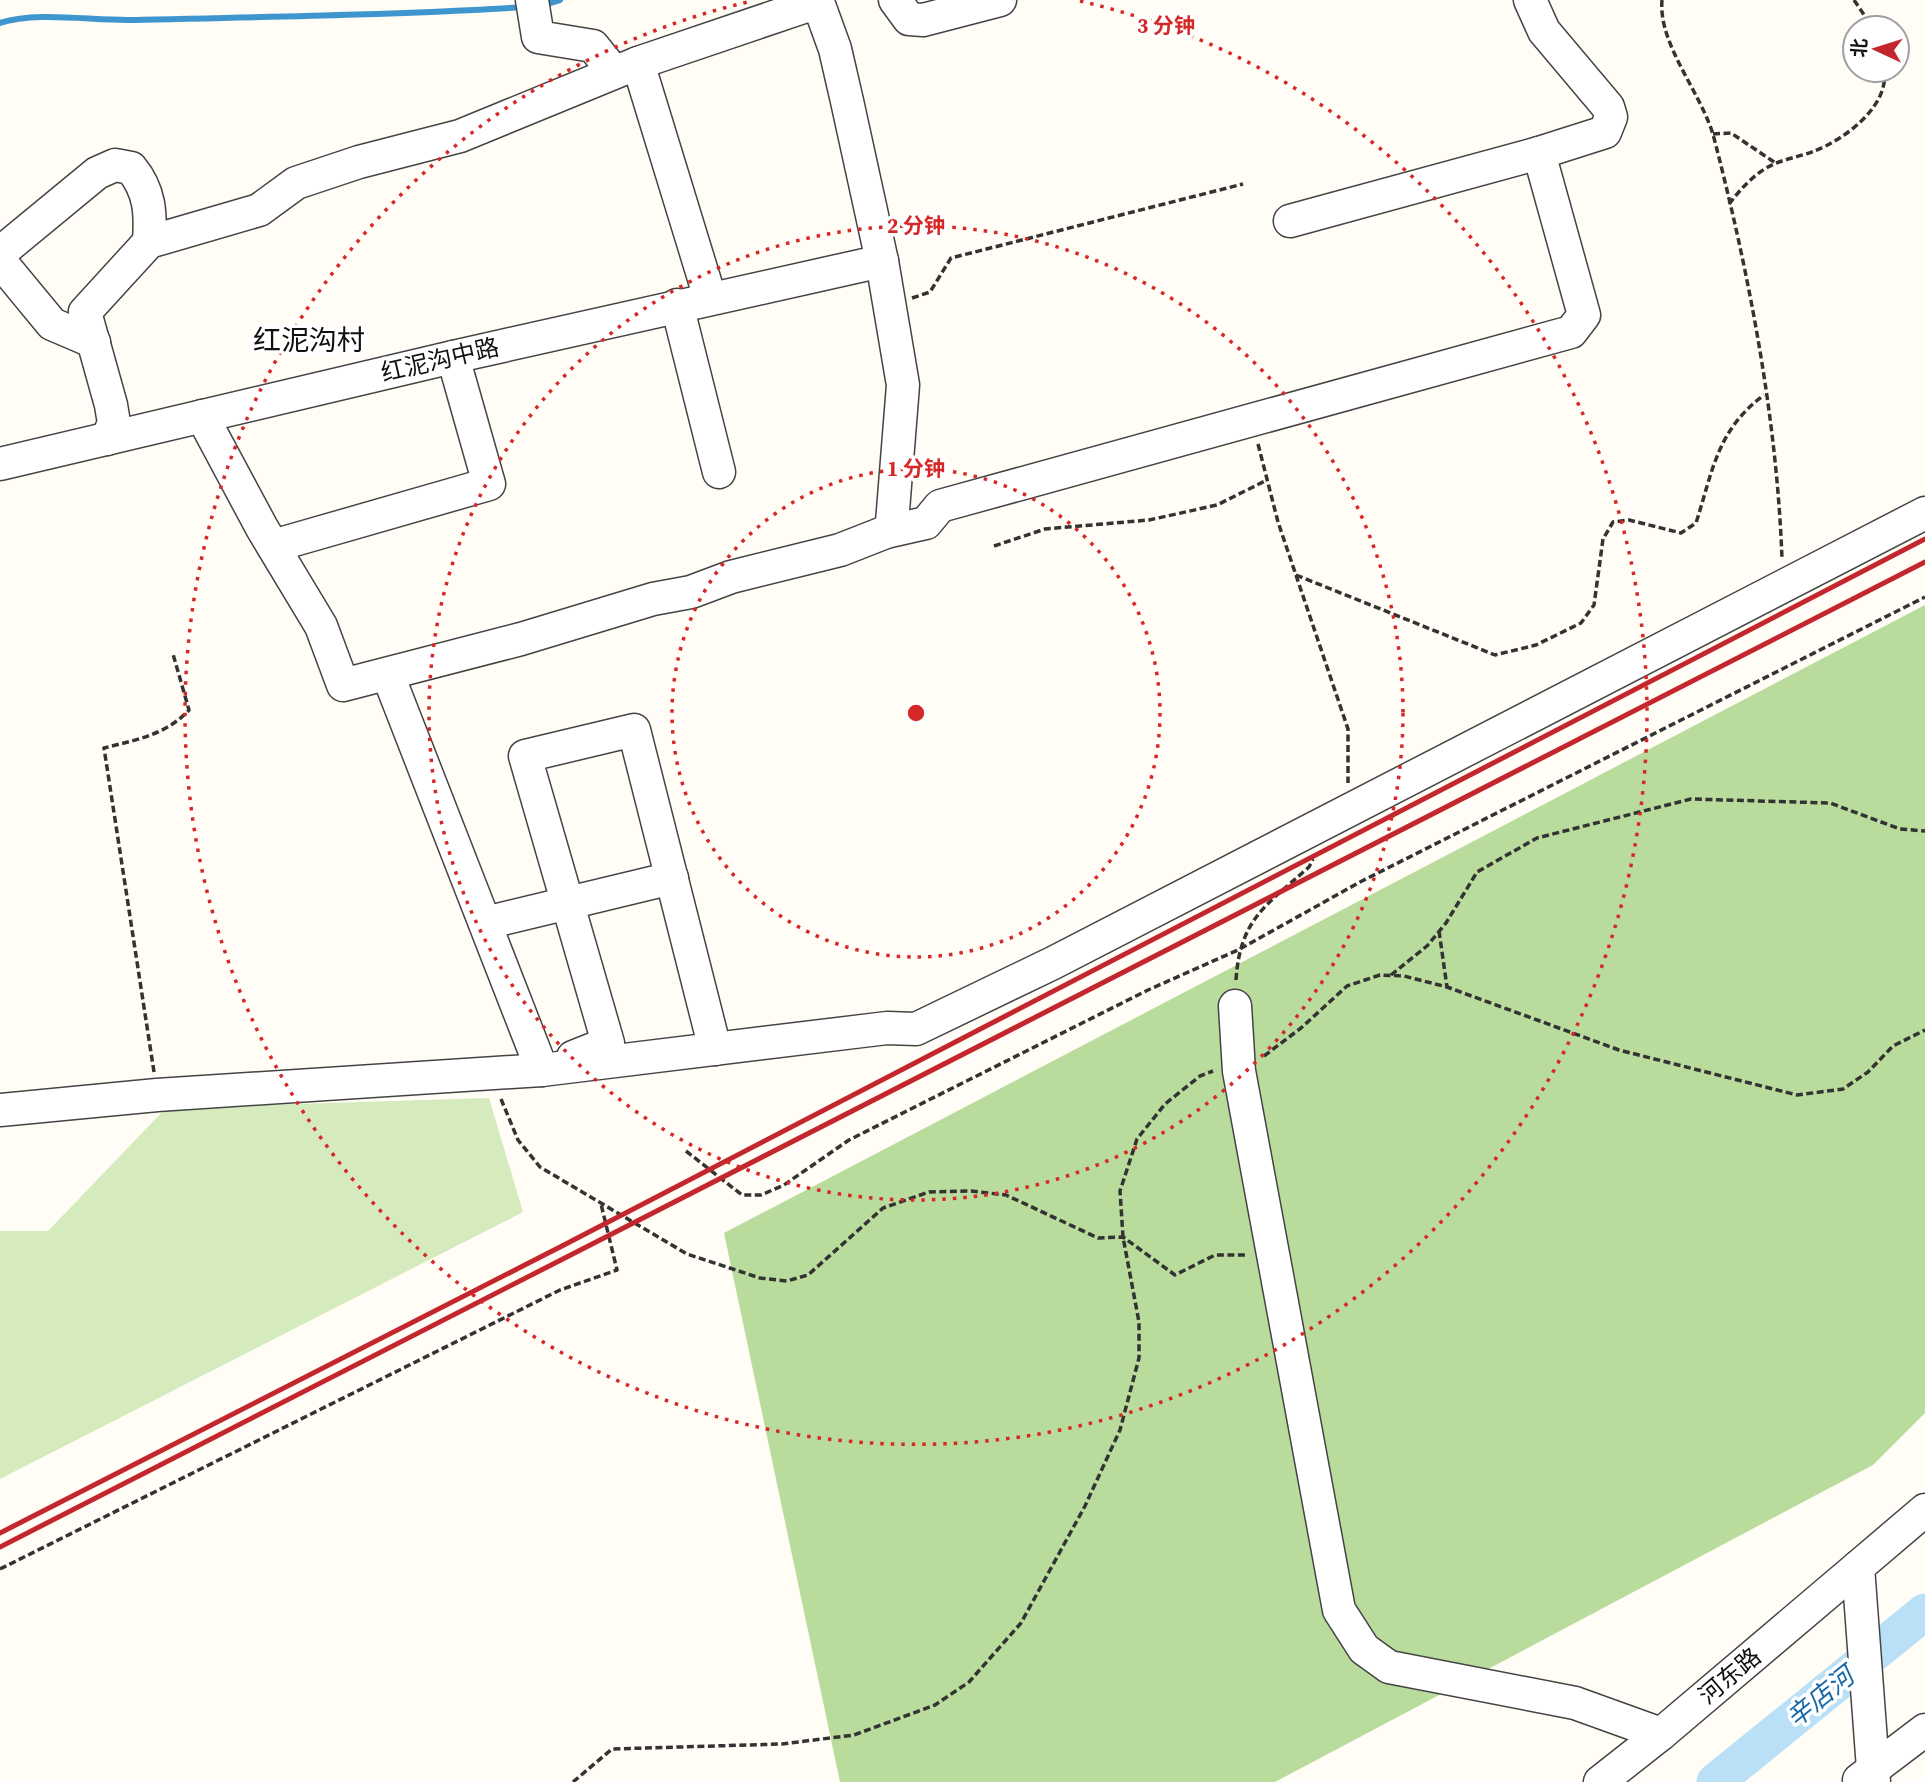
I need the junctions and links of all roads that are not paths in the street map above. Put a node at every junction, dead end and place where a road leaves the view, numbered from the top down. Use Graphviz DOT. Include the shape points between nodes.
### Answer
graph roads {
  1 [pos="532,0"];
  2 [pos="895,0"];
  3 [pos="1000,0"];
  4 [pos="1530,0"];
  5 [pos="820,1"];
  6 [pos="626,68"];
  7 [pos="1539,153"];
  8 [pos="1290,221"];
  9 [pos="149,242"];
  10 [pos="0,253"];
  11 [pos="0,261"];
  12 [pos="882,261"];
  13 [pos="710,298"];
  14 [pos="677,305"];
  15 [pos="93,342"];
  16 [pos="453,357"];
  17 [pos="202,416"];
  18 [pos="107,439"];
  19 [pos="0,464"];
  20 [pos="719,472"];
  21 [pos="1925,513"];
  22 [pos="886,532"];
  23 [pos="274,546"];
  24 [pos="388,675"];
  25 [pos="671,878"];
  26 [pos="568,903"];
  27 [pos="485,923"];
  28 [pos="1235,1006"];
  29 [pos="715,1049"];
  30 [pos="542,1070"];
  31 [pos="0,1110"];
  32 [pos="1925,1510"];
  33 [pos="1858,1567"];
  34 [pos="1925,1730"];
  35 [pos="1661,1734"];
  36 [pos="1868,1778"];
  37 [pos="1600,1782"];
  1 -- 6 [label="street" via="538,37 593,46"];
  2 -- 3 [label="street" via="909,19 923,20"];
  4 -- 7 [label="street" via="1544,31 1608,107 1611,117 1605,132"];
  5 -- 6 [label="street"];
  5 -- 12 [label="street"];
  6 -- 9 [label="street" via="460,136 296,183 259,210"];
  6 -- 13 [label="street"];
  7 -- 8 [label="street"];
  7 -- 22 [label="street" via="1584,315 1571,332 940,506 926,523"];
  9 -- 10 [label="street" via="151,214 145,184 131,168 115,165 97,173"];
  9 -- 15 [label="street" via="85,312"];
  11 -- 15 [label="street" via="52,324"];
  12 -- 13 [label="street, 红泥沟中路"];
  12 -- 22 [label="street" via="903,385 892,523"];
  13 -- 14 [label="street, 红泥沟中路"];
  14 -- 16 [label="street, 红泥沟中路"];
  14 -- 20 [label="street"];
  15 -- 18 [label="street" via="114,423"];
  16 -- 17 [label="street, 红泥沟中路"];
  16 -- 23 [label="street" via="489,484"];
  17 -- 18 [label="street, 红泥沟中路"];
  17 -- 23 [label="street"];
  18 -- 19 [label="street, 红泥沟中路"];
  21 -- 29 [label="street" via="1053,963 916,1029 887,1028"];
  22 -- 24 [label="street" via="691,593 653,599"];
  23 -- 24 [label="street" via="321,626 343,685"];
  24 -- 27 [label="street"];
  25 -- 26 [label="street"];
  25 -- 26 [label="street" via="634,730 526,756"];
  25 -- 29 [label="street"];
  26 -- 27 [label="street"];
  26 -- 30 [label="street" via="608,1042"];
  27 -- 30 [label="street"];
  28 -- 35 [label="street" via="1238,1061 1339,1610 1364,1649 1389,1667 1575,1703"];
  29 -- 30 [label="street"];
  30 -- 31 [label="street"];
  32 -- 33 [label="street, 河东路"];
  33 -- 35 [label="street, 河东路"];
  33 -- 36 [label="street" via="1871,1737"];
  34 -- 36 [label="street"];
  35 -- 37 [label="street, 河东路"];
}
